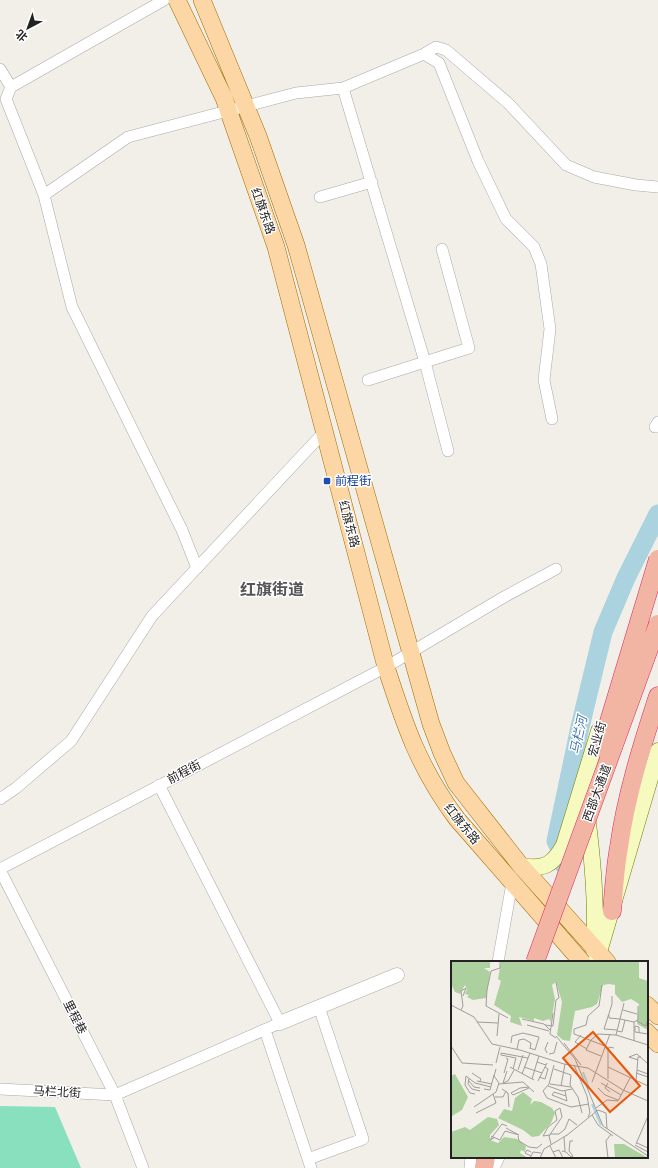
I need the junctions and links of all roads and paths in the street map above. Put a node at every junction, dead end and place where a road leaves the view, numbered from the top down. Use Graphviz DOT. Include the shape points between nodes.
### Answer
graph roads {
  1 [pos="164,0"];
  2 [pos="177,0"];
  3 [pos="202,0"];
  4 [pos="424,54"];
  5 [pos="0,69"];
  6 [pos="11,87"];
  7 [pos="343,88"];
  8 [pos="3,102"];
  9 [pos="246,105"];
  10 [pos="227,112"];
  11 [pos="372,182"];
  12 [pos="658,187"];
  13 [pos="44,196"];
  14 [pos="320,197"];
  15 [pos="442,249"];
  16 [pos="425,362"];
  17 [pos="368,380"];
  18 [pos="552,419"];
  19 [pos="325,431"];
  20 [pos="448,451"];
  21 [pos="658,559"];
  22 [pos="197,568"];
  23 [pos="556,569"];
  24 [pos="658,587"];
  25 [pos="658,624"];
  26 [pos="411,653"];
  27 [pos="658,653"];
  28 [pos="386,667"];
  29 [pos="658,696"];
  30 [pos="658,751"];
  31 [pos="583,784"];
  32 [pos="159,786"];
  33 [pos="0,799"];
  34 [pos="586,805"];
  35 [pos="521,866"];
  36 [pos="0,869"];
  37 [pos="515,887"];
  38 [pos="612,911"];
  39 [pos="592,957"];
  40 [pos="498,961"];
  41 [pos="535,961"];
  42 [pos="546,961"];
  43 [pos="397,975"];
  44 [pos="648,1006"];
  45 [pos="319,1007"];
  46 [pos="658,1016"];
  47 [pos="280,1023"];
  48 [pos="265,1030"];
  49 [pos="648,1033"];
  50 [pos="658,1044"];
  51 [pos="0,1090"];
  52 [pos="115,1095"];
  53 [pos="471,1158"];
  54 [pos="486,1158"];
  55 [pos="495,1158"];
  56 [pos="499,1158"];
  57 [pos="310,1163"];
  58 [pos="143,1168"];
  59 [pos="470,1168"];
  60 [pos="484,1168"];
  61 [pos="494,1168"];
  1 -- 6 [label="street"];
  2 -- 10 [label="main road, 红旗东路" via="224,98"];
  3 -- 9 [label="main road, 红旗东路"];
  4 -- 7 [label="street"];
  4 -- 12 [label="street" via="436,47 446,50 508,103 566,165 594,176"];
  4 -- 18 [label="street" via="439,63 478,161 506,219 534,247 540,264 550,329 544,380"];
  5 -- 6 [label="street"];
  6 -- 8 [label="street"];
  7 -- 9 [label="street" via="296,93"];
  7 -- 11 [label="street"];
  8 -- 13 [label="street"];
  9 -- 10 [label="street"];
  9 -- 26 [label="main road, 红旗东路" via="296,244"];
  10 -- 13 [label="street" via="128,137"];
  10 -- 19 [label="main road, 红旗东路" via="276,247"];
  11 -- 14 [label="street"];
  11 -- 16 [label="street"];
  13 -- 22 [label="street" via="72,307 182,530"];
  15 -- 16 [label="street" via="469,348"];
  16 -- 17 [label="street"];
  16 -- 20 [label="street"];
  19 -- 22 [label="street"];
  19 -- 28 [label="main road, 红旗东路"];
  21 -- 34 [label="highway, bridge" via="599,753"];
  22 -- 33 [label="street" via="152,616 71,741"];
  23 -- 26 [label="street, 前程街"];
  24 -- 31 [label="main road, 宏业街" via="604,714"];
  25 -- 41 [label="highway, 西部大通道, bridge"];
  26 -- 28 [label="street, 前程街"];
  26 -- 35 [label="main road, 红旗东路" via="431,724 456,783"];
  27 -- 42 [label="highway, 西部大通道"];
  28 -- 32 [label="street, 前程街"];
  28 -- 37 [label="main road, 红旗东路" via="404,723 421,764 457,819"];
  29 -- 38 [label="highway" via="627,807 619,847"];
  30 -- 38 [label="main road"];
  31 -- 34 [label="main road"];
  31 -- 35 [label="main road, 宏业街" via="564,844 552,863 532,868"];
  32 -- 36 [label="street, 前程街"];
  32 -- 47 [label="street"];
  34 -- 39 [label="main road, bridge" via="595,916"];
  35 -- 39 [label="main road, 红旗东路"];
  36 -- 52 [label="street, 里程巷"];
  37 -- 39 [label="main road, 红旗东路"];
  37 -- 40 [label="street"];
  38 -- 39 [label="main road"];
  43 -- 45 [label="street"];
  44 -- 46 [label="main road"];
  45 -- 47 [label="street"];
  45 -- 57 [label="street" via="363,1139"];
  47 -- 48 [label="street"];
  48 -- 52 [label="street"];
  48 -- 57 [label="street"];
  49 -- 50 [label="main road"];
  51 -- 52 [label="street, 马栏北街"];
  52 -- 58 [label="street, 里程巷"];
  53 -- 59 [label="street"];
  54 -- 60 [label="highway"];
  55 -- 61 [label="highway"];
  56 -- 61 [label="street"];
}
